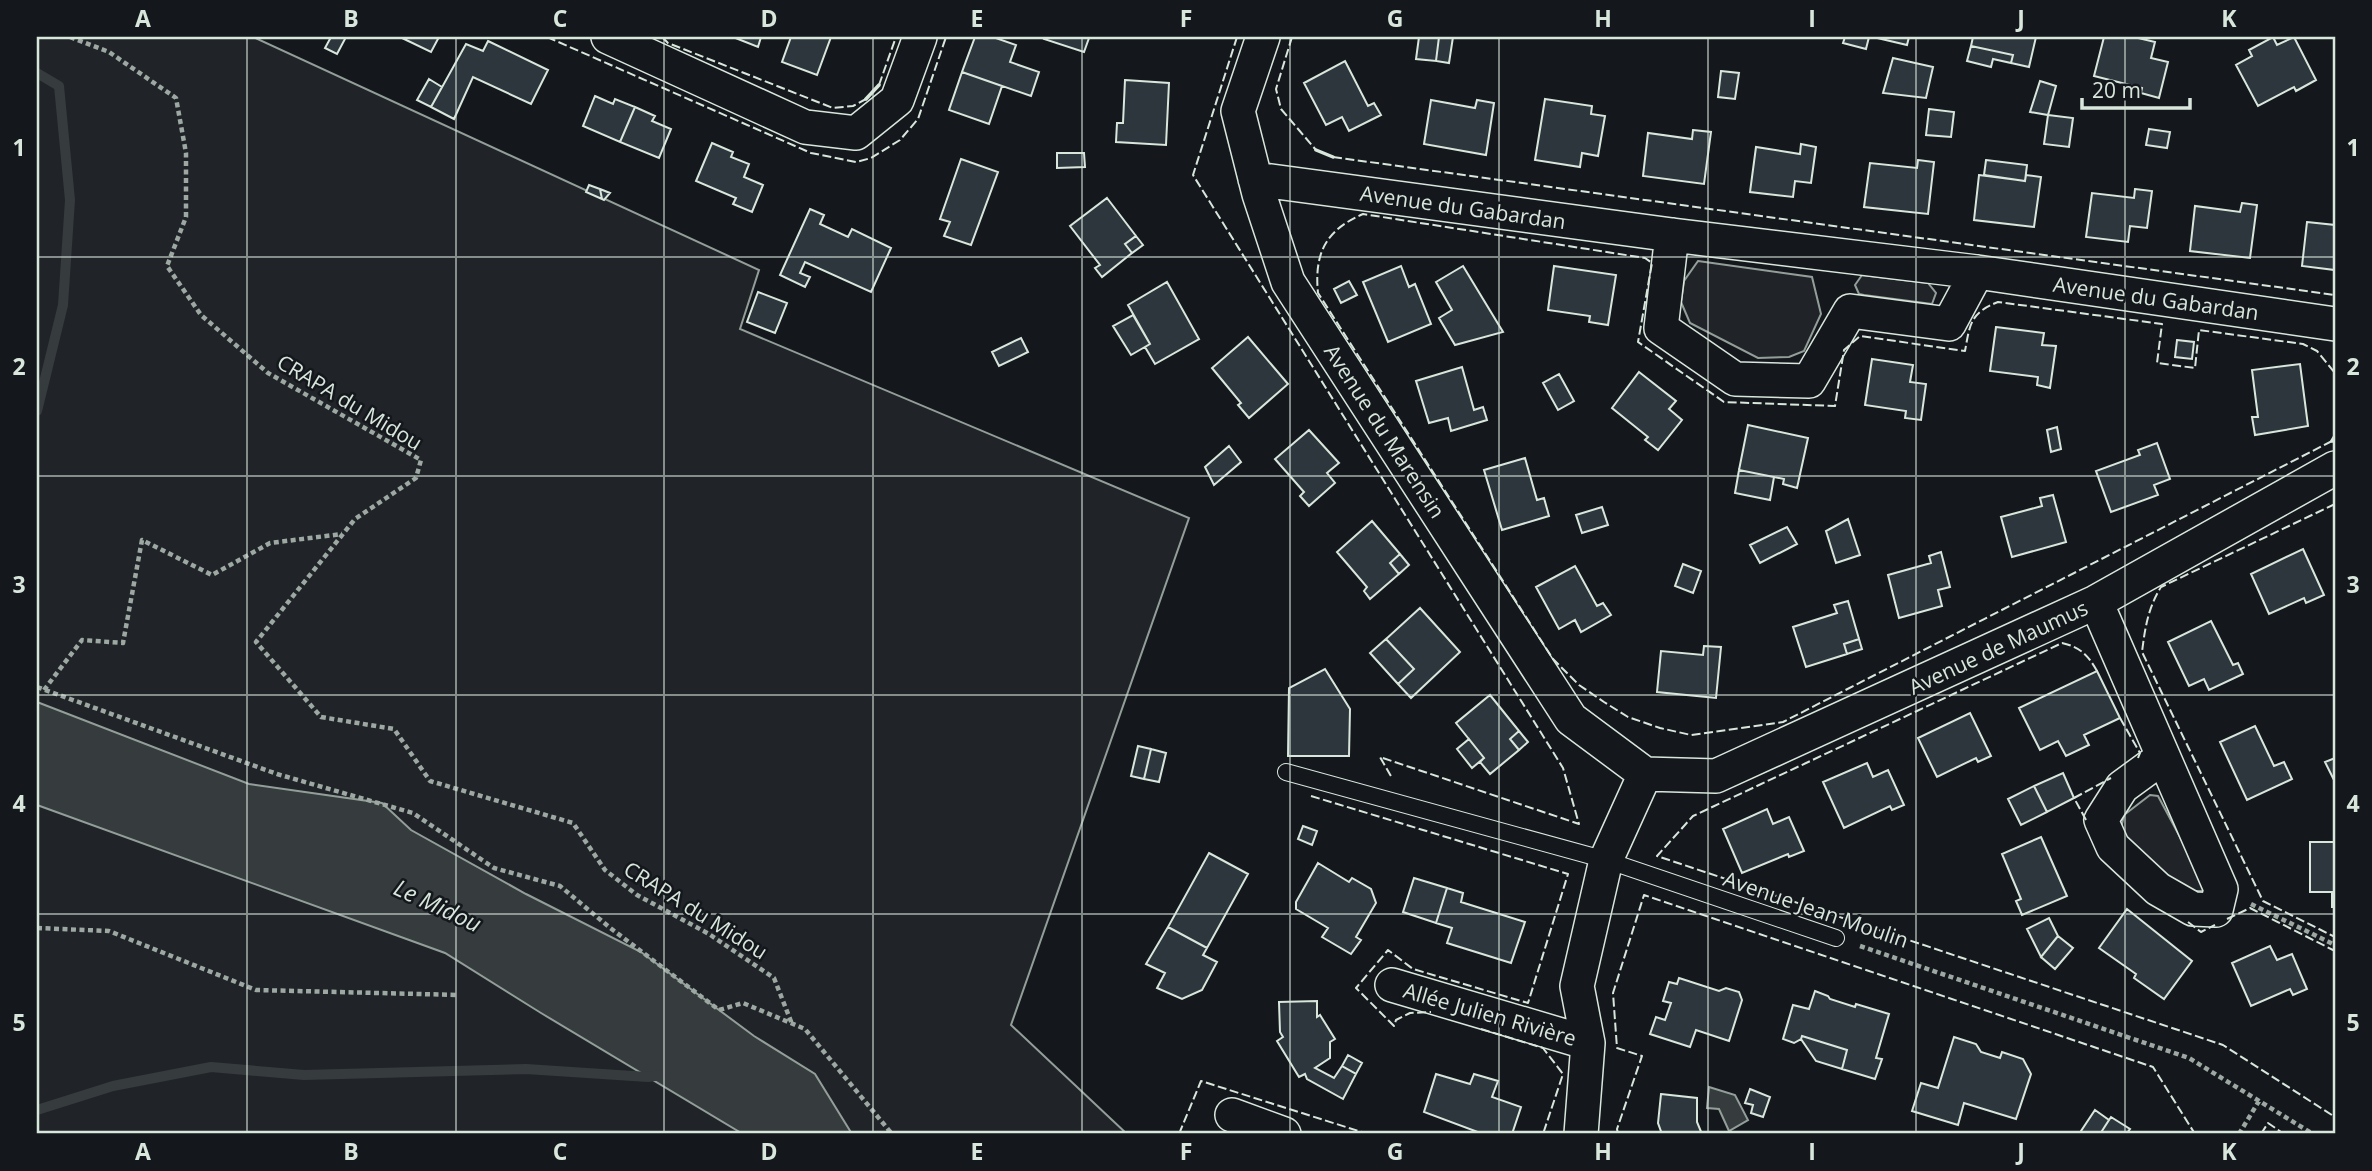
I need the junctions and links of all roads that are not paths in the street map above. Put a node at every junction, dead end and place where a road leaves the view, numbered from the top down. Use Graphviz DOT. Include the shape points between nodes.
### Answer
graph roads {
  1 [pos="608,37"];
  2 [pos="920,37"];
  3 [pos="1262,37"];
  4 [pos="1255,179"];
  5 [pos="1672,236"];
  6 [pos="1978,272"];
  7 [pos="2335,324"];
  8 [pos="2335,468"];
  9 [pos="2096,602"];
  10 [pos="2163,757"];
  11 [pos="1286,772"];
  12 [pos="1644,774"];
  13 [pos="1606,860"];
  14 [pos="1836,938"];
  15 [pos="1392,985"];
  16 [pos="1588,1043"];
  17 [pos="1232,1115"];
  18 [pos="1284,1134"];
  19 [pos="1581,1134"];
  1 -- 2 [label="street" via="805,127 856,133 897,100"];
  3 -- 4 [label="street, Avenue du Marensin" via="1238,111"];
  4 -- 5 [label="street, Avenue du Gabardan"];
  4 -- 12 [label="street, Avenue du Marensin" via="1288,282 1571,719"];
  5 -- 6 [label="street, Avenue du Gabardan"];
  5 -- 6 [label="street" via="1661,328 1735,379 1809,381 1850,312 1948,324"];
  6 -- 7 [label="street, Avenue du Gabardan"];
  8 -- 9 [label="street, Avenue de Maumus"];
  9 -- 10 [label="street"];
  9 -- 12 [label="street, Avenue de Maumus" via="1716,776"];
  10 -- 10 [label="street" via="2221,888 2216,911 2193,909 2158,888 2113,847 2101,820 2122,787"];
  11 -- 13 [label="lane, Avenue Jean Moulin"];
  12 -- 13 [label="street"];
  13 -- 14 [label="lane, Avenue Jean Moulin"];
  13 -- 16 [label="street" via="1577,986"];
  15 -- 16 [label="street, Allée Julien Rivière"];
  16 -- 19 [label="street"];
  17 -- 18 [label="street"];
}
